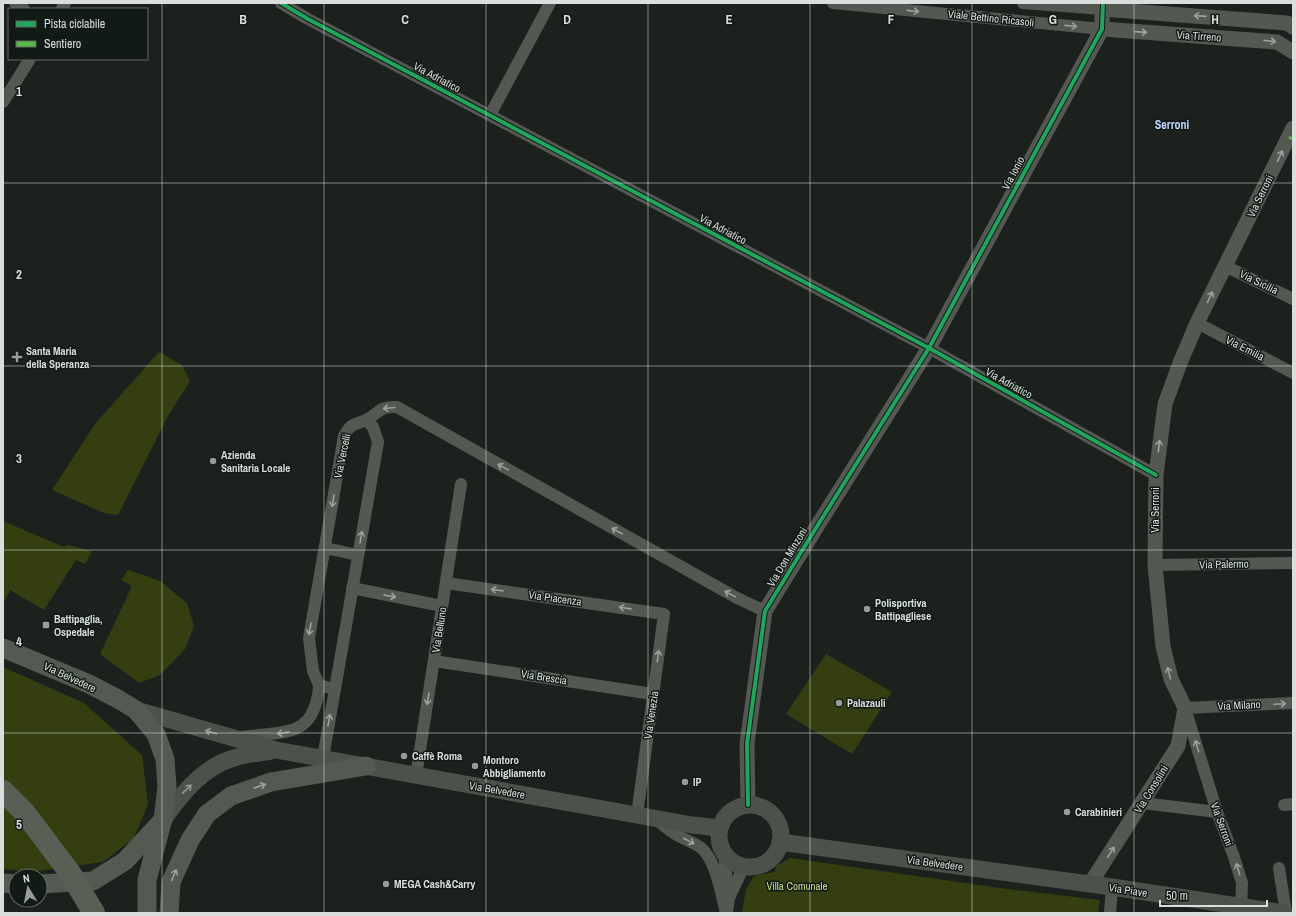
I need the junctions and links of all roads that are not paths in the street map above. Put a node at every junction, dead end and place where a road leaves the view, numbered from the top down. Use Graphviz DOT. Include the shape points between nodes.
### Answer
graph roads {
  1 [pos="281,3"];
  2 [pos="550,3"];
  3 [pos="833,3"];
  4 [pos="1023,3"];
  5 [pos="1102,6"];
  6 [pos="1291,25"];
  7 [pos="1102,29"];
  8 [pos="1293,52"];
  9 [pos="29,60"];
  10 [pos="3,102"];
  11 [pos="490,115"];
  12 [pos="1293,128"];
  13 [pos="1225,266"];
  14 [pos="1293,299"];
  15 [pos="1197,323"];
  16 [pos="929,348"];
  17 [pos="1293,373"];
  18 [pos="366,420"];
  19 [pos="1156,475"];
  20 [pos="461,484"];
  21 [pos="325,548"];
  22 [pos="358,555"];
  23 [pos="1293,563"];
  24 [pos="1155,565"];
  25 [pos="446,583"];
  26 [pos="352,588"];
  27 [pos="442,606"];
  28 [pos="765,611"];
  29 [pos="664,614"];
  30 [pos="3,648"];
  31 [pos="434,661"];
  32 [pos="319,685"];
  33 [pos="334,689"];
  34 [pos="653,694"];
  35 [pos="1293,703"];
  36 [pos="1186,708"];
  37 [pos="136,710"];
  38 [pos="233,738"];
  39 [pos="276,750"];
  40 [pos="322,758"];
  41 [pos="366,766"];
  42 [pos="416,776"];
  43 [pos="3,791"];
  44 [pos="1142,803"];
  45 [pos="748,804"];
  46 [pos="1217,812"];
  47 [pos="637,816"];
  48 [pos="657,819"];
  49 [pos="163,820"];
  50 [pos="720,828"];
  51 [pos="780,842"];
  52 [pos="725,854"];
  53 [pos="744,866"];
  54 [pos="1279,868"];
  55 [pos="48,884"];
  56 [pos="1090,884"];
  57 [pos="1112,887"];
  58 [pos="729,898"];
  59 [pos="1241,908"];
  60 [pos="94,913"];
  61 [pos="147,913"];
  62 [pos="169,913"];
  63 [pos="726,913"];
  64 [pos="1110,913"];
  65 [pos="1285,913"];
  1 -- 11 [label="street, Via Adriatico" via="308,20"];
  2 -- 11 [label="street"];
  3 -- 7 [label="street, Viale Bettino Ricasoli, one-way"];
  4 -- 5 [label="street, Viale Bettino Ricasoli"];
  6 -- 5 [label="street, Via Tirreno, one-way"];
  5 -- 7 [label="street, Via Ionio"];
  7 -- 8 [label="street, Via Tirreno, one-way" via="1277,42"];
  7 -- 16 [label="street, Via Ionio"];
  9 -- 10 [label="street"];
  11 -- 16 [label="street, Via Adriatico"];
  13 -- 12 [label="street, Via Serroni, one-way"];
  13 -- 14 [label="street, Via Sicilia"];
  15 -- 13 [label="street, Via Serroni, one-way"];
  15 -- 17 [label="street, Via Emilia"];
  19 -- 15 [label="street, Via Serroni, one-way" via="1165,404"];
  16 -- 19 [label="street, Via Adriatico"];
  16 -- 28 [label="street, Via Don Minzoni"];
  18 -- 21 [label="street, Via Vercelli, one-way" via="348,428 344,436"];
  22 -- 18 [label="street, one-way" via="378,442 373,427"];
  28 -- 18 [label="street, Via Vercelli, one-way" via="737,598 397,407 380,409"];
  19 -- 24 [label="street, Via Serroni"];
  20 -- 25 [label="street, Via Belluno"];
  21 -- 22 [label="street"];
  21 -- 32 [label="street, Via Vercelli, one-way" via="309,638 313,671"];
  22 -- 26 [label="street"];
  23 -- 24 [label="street, Via Palermo"];
  36 -- 24 [label="street, Via Serroni, one-way" via="1171,680 1163,646"];
  25 -- 27 [label="street, Via Belluno"];
  29 -- 25 [label="street, Via Piacenza, one-way"];
  26 -- 27 [label="street, one-way"];
  26 -- 33 [label="street"];
  27 -- 31 [label="street, Via Belluno"];
  28 -- 45 [label="street, Via Don Minzoni" via="747,744"];
  34 -- 29 [label="street, Via Venezia, one-way"];
  30 -- 37 [label="main road, Via Belvedere" via="88,684"];
  31 -- 34 [label="street, Via Brescia"];
  31 -- 42 [label="street, Via Belluno, one-way"];
  32 -- 33 [label="street"];
  32 -- 38 [label="street, one-way" via="311,717 300,727 282,733"];
  40 -- 33 [label="street, one-way"];
  34 -- 47 [label="street, Via Venezia"];
  36 -- 35 [label="street, Via Milano, one-way"];
  36 -- 44 [label="street, Via Consolini" via="1178,746"];
  46 -- 36 [label="street, Via Serroni, one-way"];
  38 -- 37 [label="main road, Via Belvedere, one-way"];
  37 -- 49 [label="main road, Via Belvedere" via="156,734 165,759 167,787"];
  38 -- 39 [label="main road, Via Belvedere"];
  39 -- 40 [label="main road, Via Belvedere"];
  49 -- 39 [label="main road, Via Belvedere, one-way" via="184,791 208,770 233,758"];
  40 -- 41 [label="main road, Via Belvedere"];
  41 -- 42 [label="main road, Via Belvedere"];
  62 -- 41 [label="main road, one-way" via="171,882 190,840 207,814 231,796 271,782"];
  42 -- 47 [label="main road, Via Belvedere"];
  43 -- 60 [label="highway" via="25,813 70,873"];
  44 -- 46 [label="street"];
  56 -- 44 [label="street, Via Consolini, one-way"];
  45 -- 50 [label="main road" via="730,811"];
  45 -- 51 [label="main road" via="758,806 773,816 778,824"];
  59 -- 46 [label="street, Via Serroni, one-way" via="1242,883"];
  47 -- 48 [label="main road, Via Belvedere"];
  48 -- 50 [label="main road, Via Belvedere"];
  48 -- 63 [label="street, one-way" via="673,833 701,848 708,857"];
  49 -- 55 [label="main road, Via Belvedere" via="125,862 93,881"];
  49 -- 61 [label="main road" via="148,880"];
  50 -- 52 [label="main road" via="718,837"];
  51 -- 53 [label="main road" via="768,860 761,864"];
  51 -- 56 [label="main road, Via Belvedere"];
  52 -- 53 [label="main road" via="737,864"];
  52 -- 58 [label="street"];
  53 -- 58 [label="street"];
  54 -- 65 [label="street"];
  56 -- 57 [label="main road, Via Piave"];
  57 -- 59 [label="main road, Via Piave"];
  57 -- 64 [label="street"];
  58 -- 63 [label="street"];
  59 -- 65 [label="main road, Via Piave"];
}
